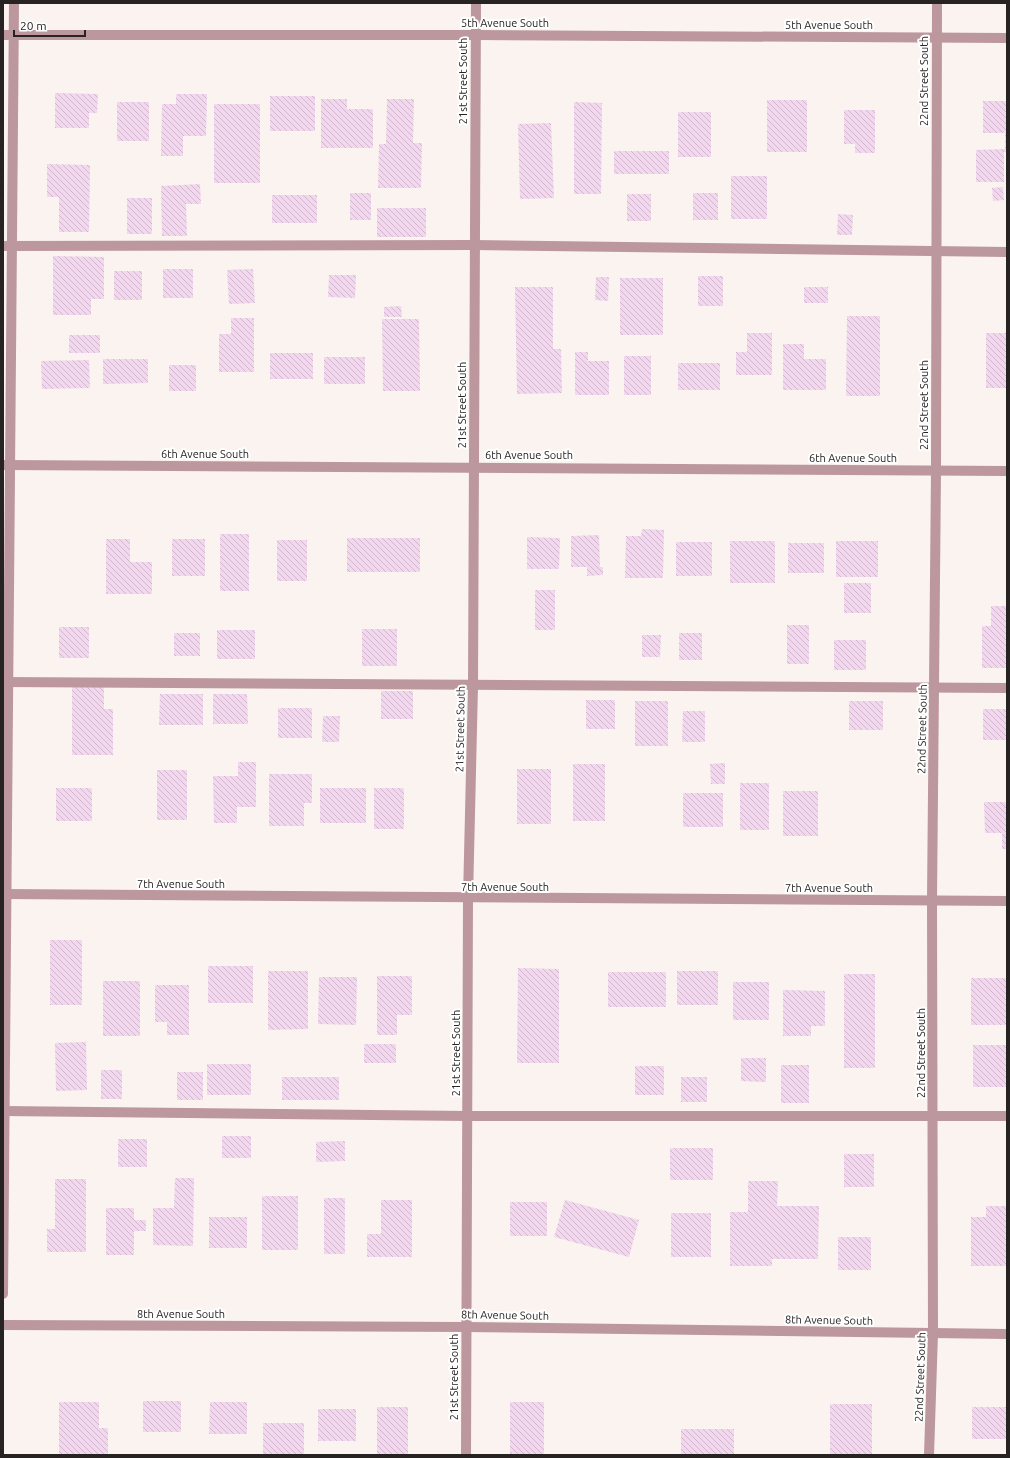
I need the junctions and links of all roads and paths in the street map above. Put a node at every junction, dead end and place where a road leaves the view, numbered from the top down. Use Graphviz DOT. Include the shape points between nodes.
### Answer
graph roads {
  1 [pos="14,3"];
  2 [pos="476,3"];
  3 [pos="936,3"];
  4 [pos="3,35"];
  5 [pos="14,35"];
  6 [pos="476,35"];
  7 [pos="936,38"];
  8 [pos="1007,38"];
  9 [pos="474,245"];
  10 [pos="7,246"];
  11 [pos="936,251"];
  12 [pos="1007,252"];
  13 [pos="6,465"];
  14 [pos="473,467"];
  15 [pos="936,471"];
  16 [pos="1007,471"];
  17 [pos="5,682"];
  18 [pos="473,686"];
  19 [pos="934,688"];
  20 [pos="1007,688"];
  21 [pos="4,894"];
  22 [pos="468,898"];
  23 [pos="932,900"];
  24 [pos="1007,901"];
  25 [pos="3,1111"];
  26 [pos="468,1116"];
  27 [pos="933,1116"];
  28 [pos="1007,1116"];
  29 [pos="3,1294"];
  30 [pos="3,1325"];
  31 [pos="466,1327"];
  32 [pos="933,1333"];
  33 [pos="1007,1334"];
  34 [pos="466,1455"];
  35 [pos="929,1455"];
  1 -- 5 [label="street"];
  2 -- 6 [label="street, 21st Street South"];
  3 -- 7 [label="street, 22nd Street South"];
  4 -- 5 [label="street, 5th Avenue South"];
  5 -- 6 [label="street, 5th Avenue South"];
  5 -- 10 [label="street"];
  6 -- 7 [label="street, 5th Avenue South"];
  6 -- 9 [label="street, 21st Street South"];
  7 -- 8 [label="street, 5th Avenue South"];
  7 -- 11 [label="street, 22nd Street South"];
  9 -- 10 [label="street"];
  9 -- 11 [label="street"];
  9 -- 14 [label="street, 21st Street South"];
  10 -- 13 [label="street"];
  11 -- 12 [label="street"];
  11 -- 15 [label="street, 22nd Street South"];
  13 -- 14 [label="street, 6th Avenue South"];
  13 -- 17 [label="street"];
  14 -- 15 [label="street, 6th Avenue South"];
  14 -- 18 [label="street, 21st Street South"];
  15 -- 16 [label="street, 6th Avenue South"];
  15 -- 19 [label="street, 22nd Street South"];
  17 -- 18 [label="street"];
  17 -- 21 [label="street"];
  18 -- 19 [label="street"];
  18 -- 22 [label="street, 21st Street South"];
  19 -- 20 [label="street"];
  19 -- 23 [label="street, 22nd Street South"];
  21 -- 22 [label="street, 7th Avenue South"];
  21 -- 25 [label="street"];
  22 -- 23 [label="street, 7th Avenue South"];
  22 -- 26 [label="street, 21st Street South"];
  23 -- 24 [label="street, 7th Avenue South"];
  23 -- 27 [label="street, 22nd Street South"];
  25 -- 26 [label="street"];
  25 -- 29 [label="street"];
  26 -- 27 [label="street"];
  26 -- 31 [label="street, 21st Street South"];
  27 -- 28 [label="street"];
  27 -- 32 [label="street, 22nd Street South"];
  30 -- 31 [label="street, 8th Avenue South"];
  31 -- 32 [label="street, 8th Avenue South"];
  31 -- 34 [label="street, 21st Street South"];
  32 -- 33 [label="street, 8th Avenue South"];
  32 -- 35 [label="street, 22nd Street South"];
}
